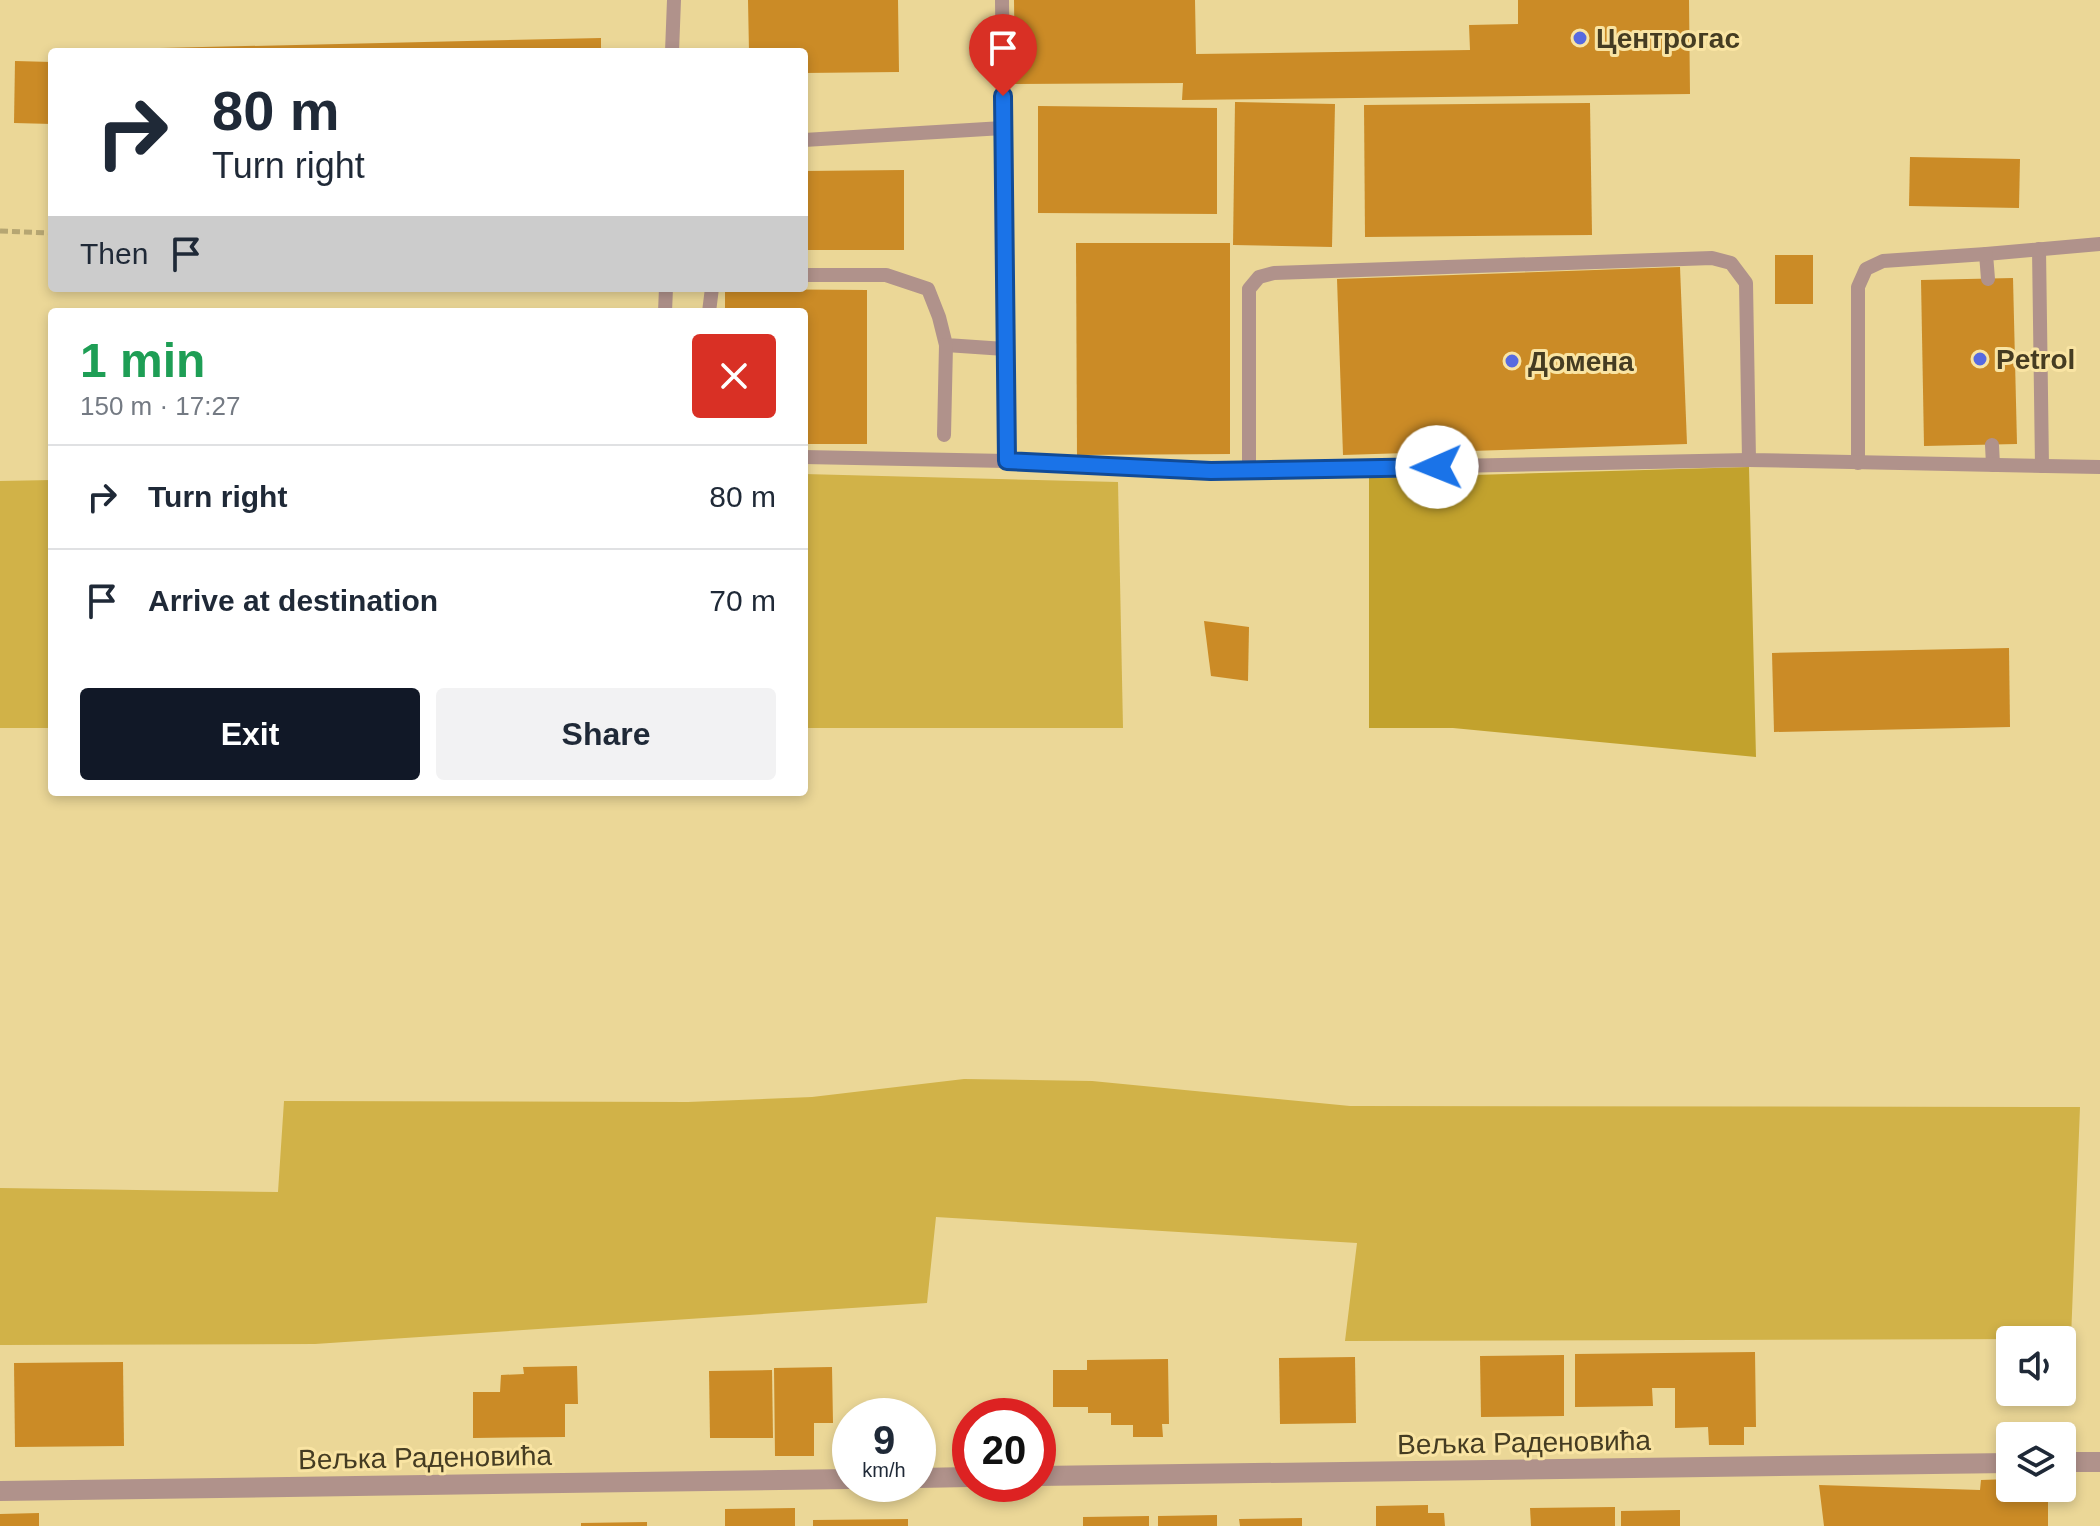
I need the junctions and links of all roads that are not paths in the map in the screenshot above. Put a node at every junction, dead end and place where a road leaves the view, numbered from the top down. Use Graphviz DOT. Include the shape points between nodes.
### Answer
graph roads {
  1 [pos="674,0"];
  2 [pos="1002,0"];
  3 [pos="672,48"];
  4 [pos="1003,128"];
  5 [pos="808,140"];
  6 [pos="2100,244"];
  7 [pos="2039,249"];
  8 [pos="1986,254"];
  9 [pos="808,275"];
  10 [pos="1988,279"];
  11 [pos="946,345"];
  12 [pos="1005,349"];
  13 [pos="944,435"];
  14 [pos="1992,445"];
  15 [pos="808,457"];
  16 [pos="1749,460"];
  17 [pos="1007,461"];
  18 [pos="1858,463"];
  19 [pos="1993,465"];
  20 [pos="2042,466"];
  21 [pos="2100,467"];
  22 [pos="1249,470"];
  23 [pos="2076,1462"];
  24 [pos="2100,1462"];
  25 [pos="1996,1463"];
  26 [pos="1056,1476"];
  27 [pos="832,1479"];
  28 [pos="0,1491"];
  1 -- 3 [label="lane"];
  2 -- 4 [label="lane"];
  4 -- 5 [label="lane"];
  4 -- 12 [label="lane"];
  6 -- 7 [label="lane"];
  7 -- 8 [label="lane"];
  7 -- 20 [label="lane"];
  8 -- 10 [label="lane"];
  8 -- 18 [label="lane" via="1883,261 1866,269 1858,287"];
  9 -- 11 [label="lane" via="886,275 928,289"];
  11 -- 12 [label="lane"];
  11 -- 13 [label="lane"];
  12 -- 17 [label="lane"];
  14 -- 19 [label="lane"];
  15 -- 17 [label="lane"];
  16 -- 18 [label="lane"];
  16 -- 22 [label="lane"];
  16 -- 22 [label="lane" via="1746,283 1731,263 1712,258 1259,277 1249,289"];
  17 -- 22 [label="lane"];
  18 -- 19 [label="lane"];
  19 -- 20 [label="lane"];
  20 -- 21 [label="lane"];
  23 -- 24 [label="street"];
  25 -- 26 [label="street, Вељка Раденовића"];
  27 -- 28 [label="street, Вељка Раденовића"];
}
